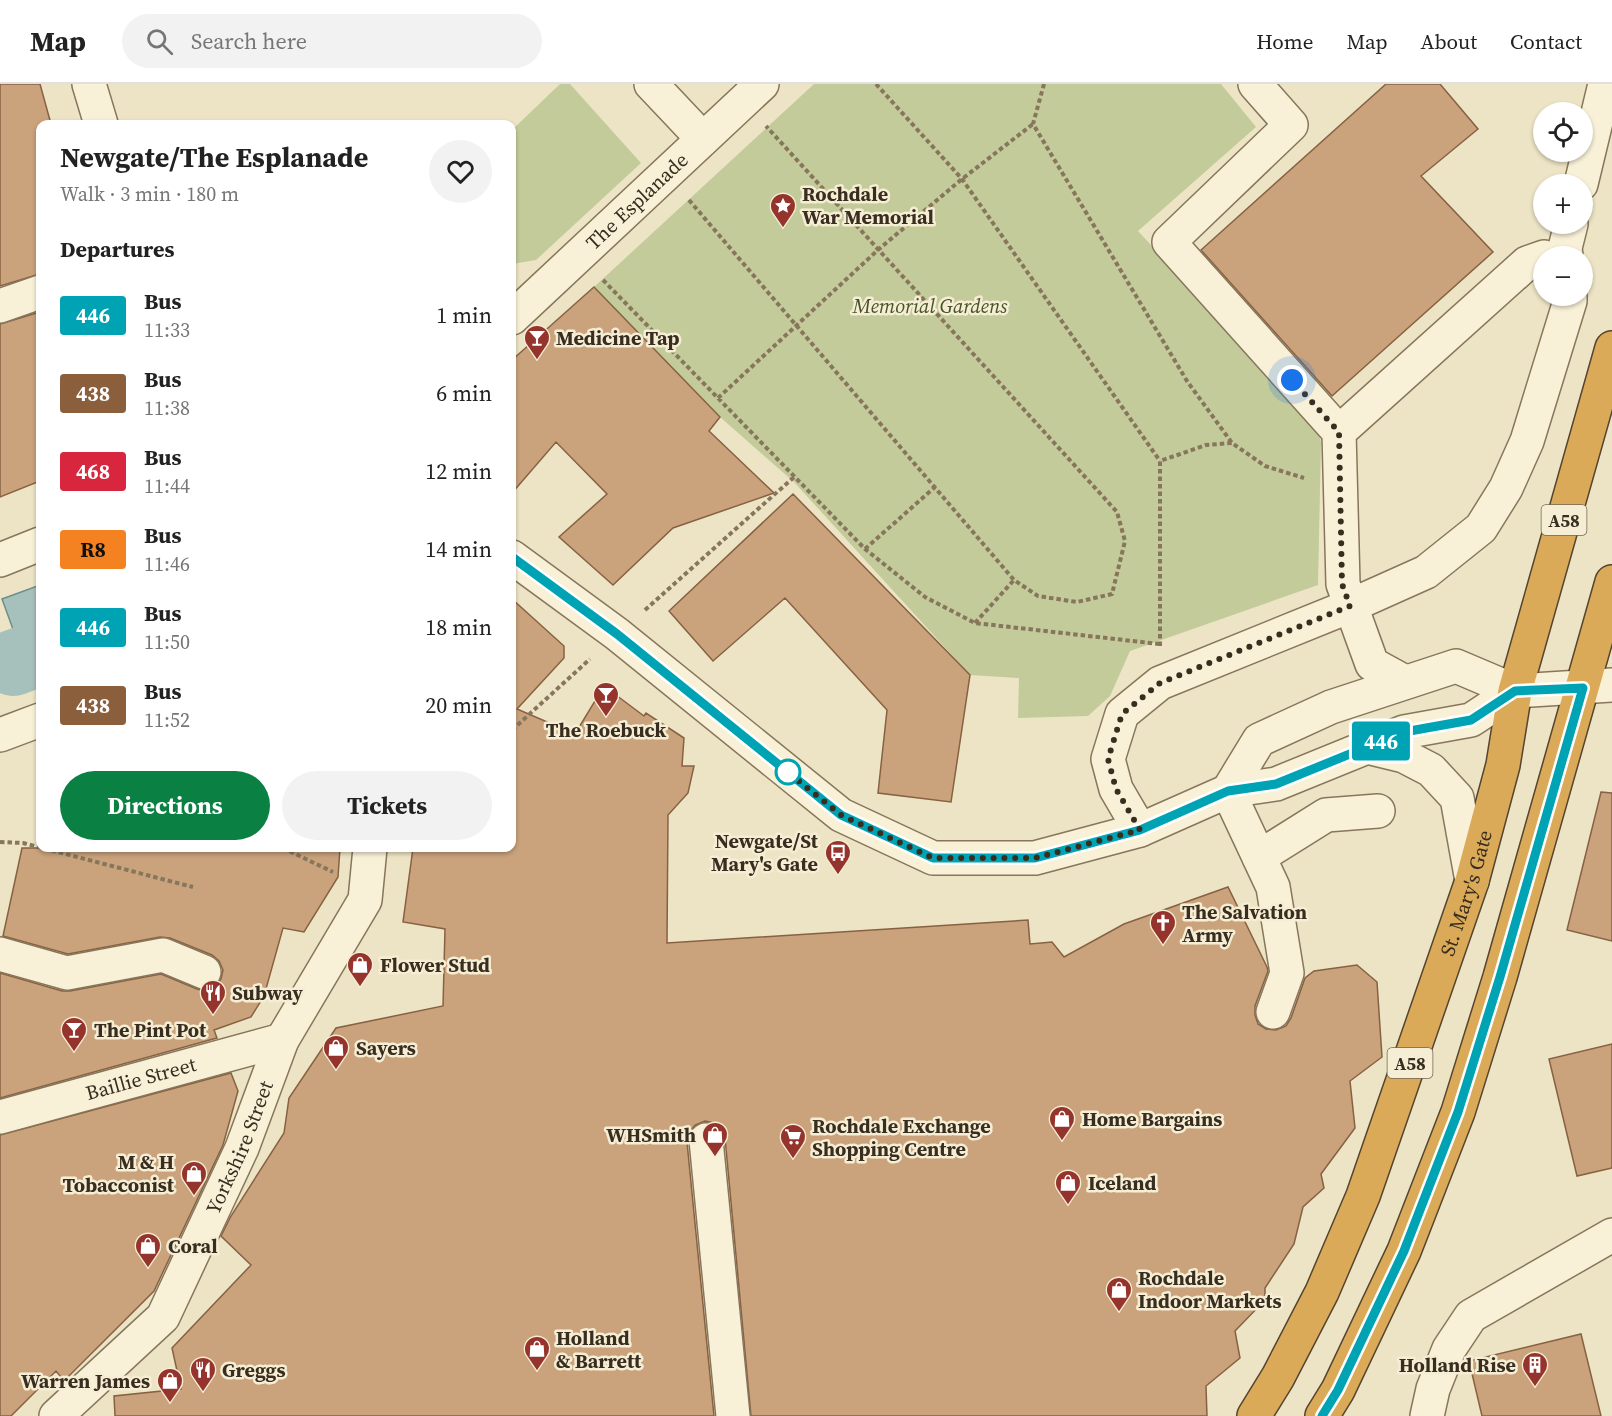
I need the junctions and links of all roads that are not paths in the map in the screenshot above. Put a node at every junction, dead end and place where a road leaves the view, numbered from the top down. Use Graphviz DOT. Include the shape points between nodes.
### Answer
graph roads {
  1 [pos="88,84"];
  2 [pos="651,84"];
  3 [pos="1255,84"];
  4 [pos="1605,84"];
  5 [pos="752,93"];
  6 [pos="100,120"];
  7 [pos="703,139"];
  8 [pos="1583,174"];
  9 [pos="1533,260"];
  10 [pos="36,293"];
  11 [pos="0,306"];
  12 [pos="1568,306"];
  13 [pos="516,314"];
  14 [pos="1612,348"];
  15 [pos="1339,432"];
  16 [pos="36,546"];
  17 [pos="0,560"];
  18 [pos="516,560"];
  19 [pos="1612,582"];
  20 [pos="1350,606"];
  21 [pos="1405,682"];
  22 [pos="1598,686"];
  23 [pos="1515,691"];
  24 [pos="1612,706"];
  25 [pos="36,722"];
  26 [pos="0,735"];
  27 [pos="1366,747"];
  28 [pos="1228,791"];
  29 [pos="1378,811"];
  30 [pos="1140,830"];
  31 [pos="370,852"];
  32 [pos="1259,857"];
  33 [pos="1472,881"];
  34 [pos="0,954"];
  35 [pos="204,972"];
  36 [pos="1273,1012"];
  37 [pos="282,1040"];
  38 [pos="0,1117"];
  39 [pos="706,1140"];
  40 [pos="1612,1234"];
  41 [pos="56,1416"];
  42 [pos="733,1416"];
  43 [pos="1254,1416"];
  44 [pos="1322,1416"];
  45 [pos="1427,1416"];
  1 -- 6 [label="street"];
  2 -- 7 [label="street"];
  3 -- 15 [label="street" via="1291,125 1168,242"];
  4 -- 8 [label="street"];
  5 -- 7 [label="street, The Esplanade"];
  7 -- 13 [label="street, The Esplanade"];
  9 -- 15 [label="street"];
  10 -- 11 [label="street"];
  12 -- 20 [label="street" via="1527,441 1506,488 1481,528 1426,572"];
  14 -- 23 [label="highway, St. Mary's Gate / A58"];
  15 -- 20 [label="street" via="1342,584"];
  16 -- 17 [label="street"];
  18 -- 30 [label="street" via="617,634 841,815 933,858 1035,858"];
  19 -- 22 [label="highway"];
  20 -- 21 [label="street" via="1372,664"];
  20 -- 30 [label="street" via="1160,683 1122,714 1108,759 1116,789"];
  21 -- 23 [label="street" via="1456,666"];
  21 -- 28 [label="street" via="1331,707 1259,741"];
  22 -- 23 [label="street"];
  22 -- 24 [label="street"];
  22 -- 44 [label="highway" via="1458,1112 1404,1251"];
  23 -- 27 [label="street" via="1471,720 1404,732"];
  23 -- 33 [label="highway, St. Mary's Gate / A58" via="1503,765"];
  25 -- 26 [label="street"];
  27 -- 28 [label="street" via="1276,784"];
  27 -- 33 [label="street" via="1404,756 1431,770 1457,798"];
  28 -- 30 [label="street"];
  28 -- 32 [label="street"];
  29 -- 32 [label="street" via="1326,815"];
  31 -- 37 [label="street, Yorkshire Street" via="365,900"];
  32 -- 36 [label="street" via="1273,887 1287,973"];
  33 -- 43 [label="highway, St. Mary's Gate / A58" via="1363,1197 1322,1292"];
  34 -- 35 [label="street" via="67,973 163,955"];
  37 -- 38 [label="street, Baillie Street"];
  37 -- 41 [label="street, Yorkshire Street" via="242,1148 163,1317"];
  39 -- 42 [label="street"];
  40 -- 45 [label="street" via="1471,1316 1449,1348"];
}
